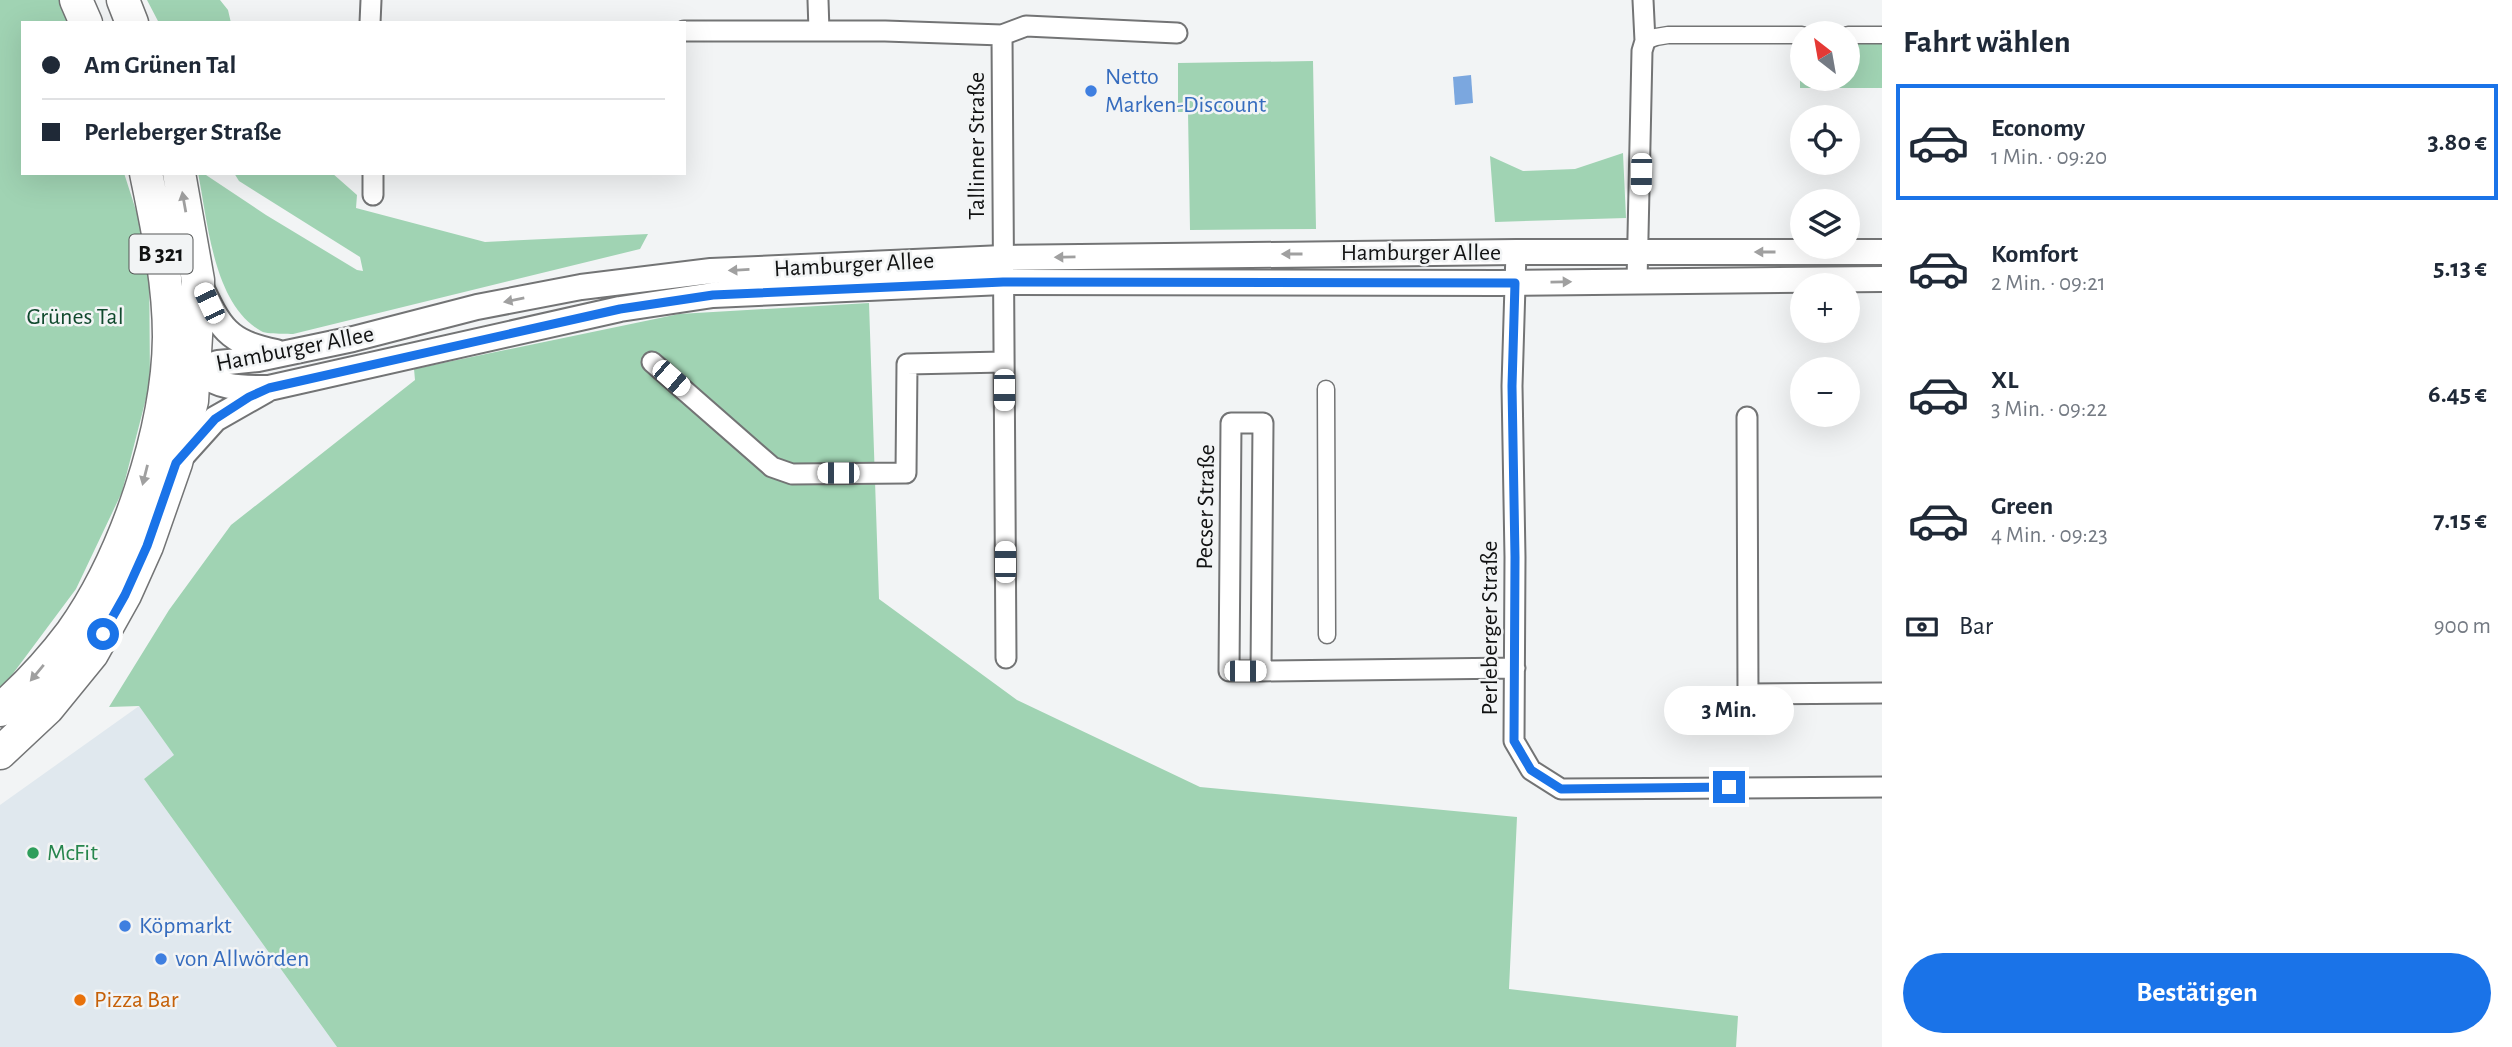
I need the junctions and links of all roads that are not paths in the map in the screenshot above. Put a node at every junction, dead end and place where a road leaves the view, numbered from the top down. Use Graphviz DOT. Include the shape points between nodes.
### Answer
graph roads {
  1 [pos="76,0"];
  2 [pos="123,0"];
  3 [pos="371,0"];
  4 [pos="818,0"];
  5 [pos="1643,0"];
  6 [pos="85,21"];
  7 [pos="131,21"];
  8 [pos="370,21"];
  9 [pos="686,31"];
  10 [pos="819,31"];
  11 [pos="1177,33"];
  12 [pos="1002,35"];
  13 [pos="1790,35"];
  14 [pos="1860,35"];
  15 [pos="1882,35"];
  16 [pos="1645,41"];
  17 [pos="146,175"];
  18 [pos="179,175"];
  19 [pos="373,175"];
  20 [pos="373,195"];
  21 [pos="1516,252"];
  22 [pos="1882,252"];
  23 [pos="1639,253"];
  24 [pos="1003,270"];
  25 [pos="198,279"];
  26 [pos="1882,279"];
  27 [pos="1637,282"];
  28 [pos="1515,283"];
  29 [pos="169,337"];
  30 [pos="284,353"];
  31 [pos="653,362"];
  32 [pos="1004,362"];
  33 [pos="195,370"];
  34 [pos="269,388"];
  35 [pos="1326,389"];
  36 [pos="161,409"];
  37 [pos="1747,417"];
  38 [pos="176,463"];
  39 [pos="1327,635"];
  40 [pos="1006,658"];
  41 [pos="1515,668"];
  42 [pos="1261,671"];
  43 [pos="1882,693"];
  44 [pos="0,710"];
  45 [pos="0,753"];
  46 [pos="1882,788"];
  1 -- 6 [label="main road"];
  2 -- 7 [label="main road"];
  3 -- 8 [label="street"];
  4 -- 10 [label="street"];
  5 -- 16 [label="street"];
  9 -- 10 [label="street"];
  10 -- 12 [label="street"];
  11 -- 12 [label="street" via="1026,26"];
  12 -- 24 [label="street, Tallinner Straße"];
  13 -- 16 [label="street" via="1668,36"];
  14 -- 15 [label="street"];
  16 -- 23 [label="street"];
  17 -- 29 [label="main road, B 321" via="167,292"];
  25 -- 18 [label="main road, B 321, one-way"];
  19 -- 20 [label="street"];
  21 -- 23 [label="street, Hamburger Allee"];
  21 -- 24 [label="street, Hamburger Allee, one-way"];
  21 -- 28 [label="street, Perleberger Straße"];
  22 -- 23 [label="street, Hamburger Allee, one-way"];
  23 -- 27 [label="street"];
  24 -- 28 [label="street, Hamburger Allee"];
  24 -- 30 [label="street, Hamburger Allee, one-way" via="711,271 581,287"];
  24 -- 32 [label="street, Tallinner Straße"];
  24 -- 34 [label="street, Hamburger Allee" via="699,297 620,309"];
  25 -- 30 [label="street" via="233,337"];
  25 -- 33 [label="main road, B 321"];
  26 -- 27 [label="street, Hamburger Allee"];
  28 -- 27 [label="street, Hamburger Allee, one-way"];
  28 -- 41 [label="street, Perleberger Straße"];
  29 -- 33 [label="main road"];
  29 -- 36 [label="main road, B 321"];
  30 -- 33 [label="street, Hamburger Allee"];
  31 -- 32 [label="street" via="772,467 792,474 906,473 907,365"];
  32 -- 40 [label="street, Tallinner Straße"];
  33 -- 34 [label="street, Hamburger Allee" via="210,382 231,388"];
  33 -- 36 [label="main road"];
  33 -- 38 [label="main road, B 321"];
  34 -- 38 [label="street" via="215,419"];
  35 -- 39 [label="street"];
  36 -- 44 [label="main road, B 321, one-way" via="141,488 109,569 72,631 23,690"];
  37 -- 43 [label="street" via="1748,694"];
  38 -- 45 [label="main road, B 321" via="147,546 92,654 48,708"];
  41 -- 42 [label="street, Pecser Straße"];
  41 -- 46 [label="street, Perleberger Straße" via="1514,741 1531,770 1561,789"];
  42 -- 42 [label="street, Pecser Straße" via="1264,423 1231,423 1229,671"];
}
